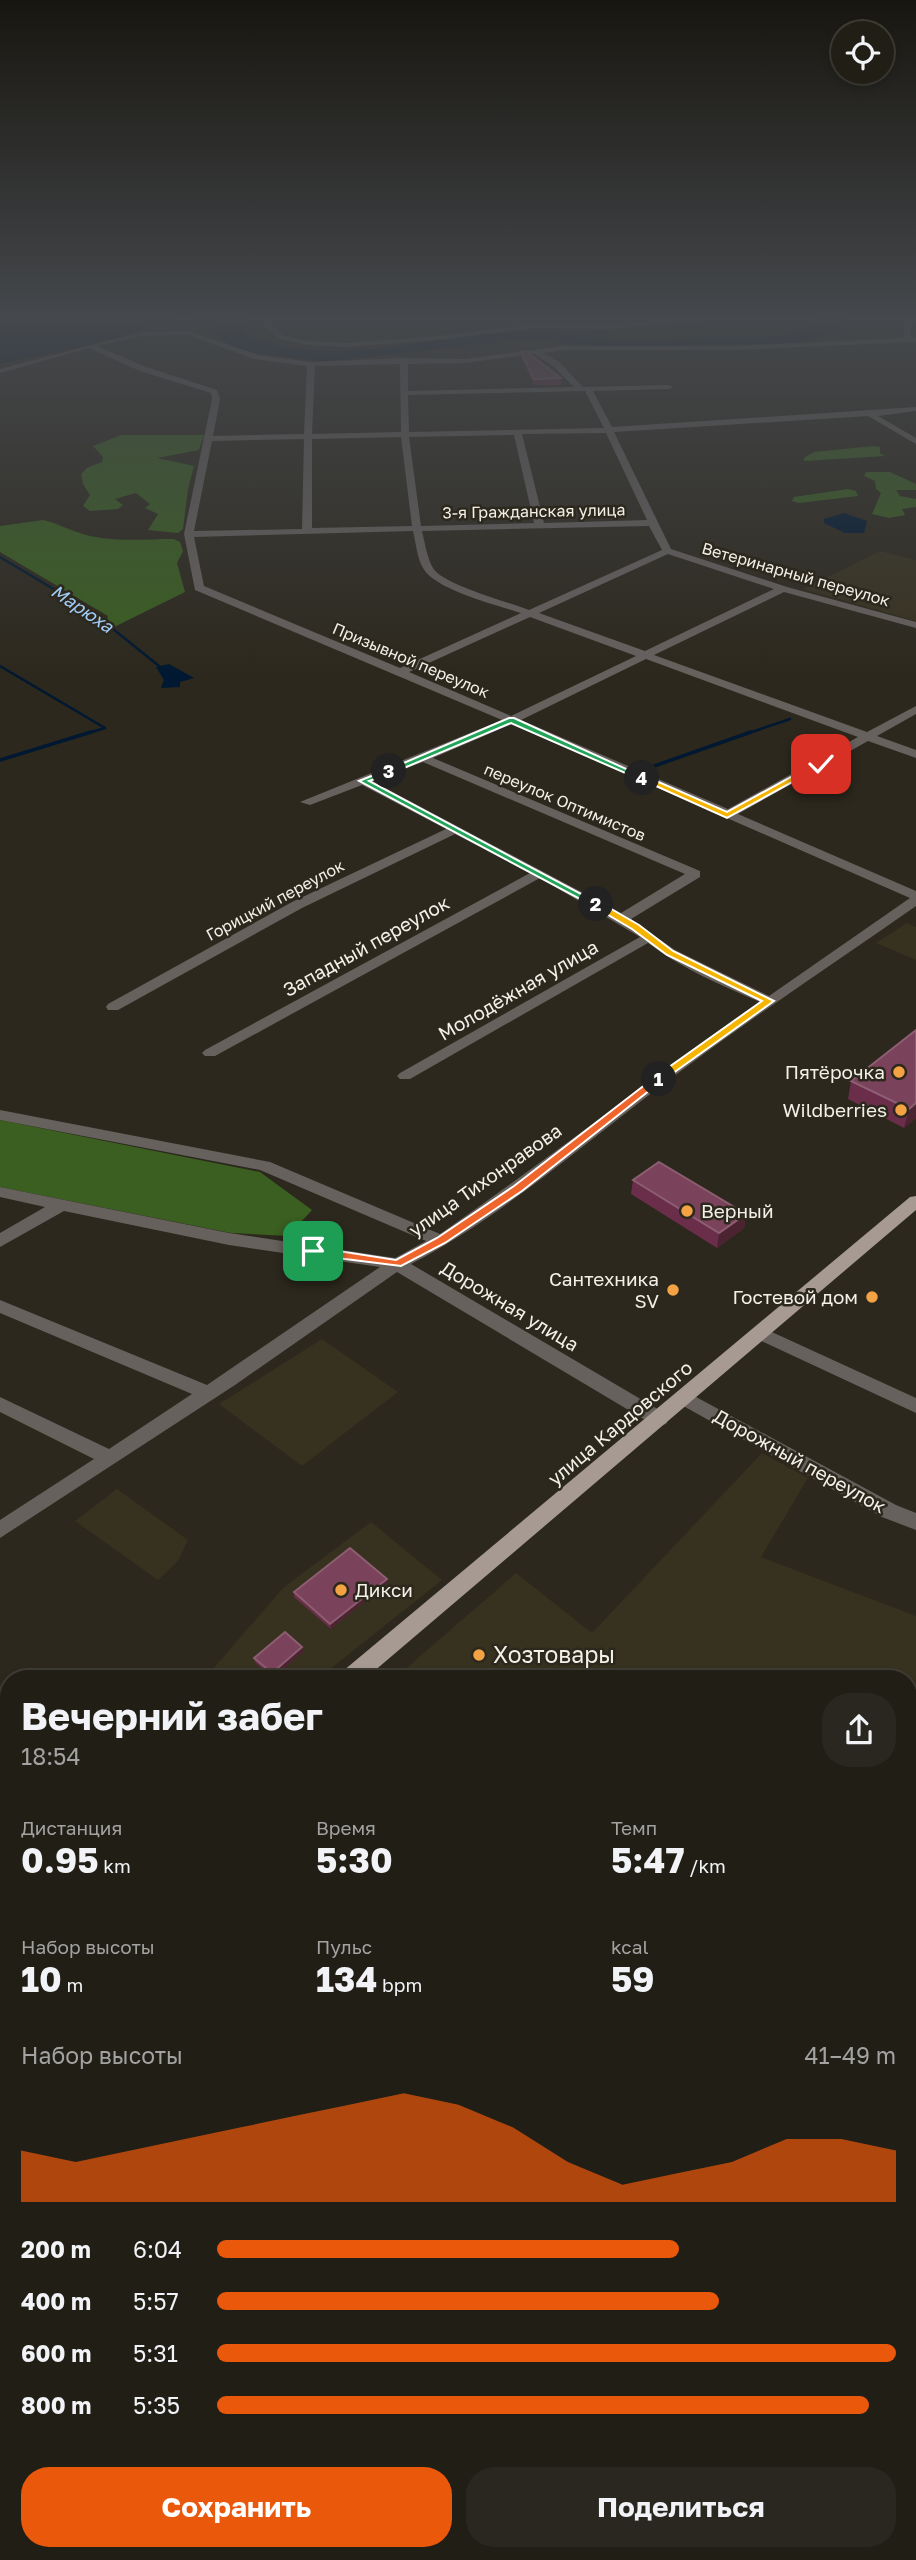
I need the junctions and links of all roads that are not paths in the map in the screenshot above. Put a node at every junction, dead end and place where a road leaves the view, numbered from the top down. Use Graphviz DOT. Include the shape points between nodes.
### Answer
graph roads {
  1 [pos="335,436"];
  2 [pos="405,436"];
  3 [pos="518,436"];
  4 [pos="614,436"];
  5 [pos="309,437"];
  6 [pos="208,439"];
  7 [pos="652,523"];
  8 [pos="540,527"];
  9 [pos="417,530"];
  10 [pos="307,533"];
  11 [pos="189,534"];
  12 [pos="667,551"];
  13 [pos="783,589"];
  14 [pos="533,613"];
  15 [pos="916,625"];
  16 [pos="646,655"];
  17 [pos="400,672"];
  18 [pos="916,709"];
  19 [pos="512,720"];
  20 [pos="870,736"];
  21 [pos="916,754"];
  22 [pos="423,758"];
  23 [pos="363,781"];
  24 [pos="306,802"];
  25 [pos="727,815"];
  26 [pos="456,829"];
  27 [pos="540,873"];
  28 [pos="916,898"];
  29 [pos="621,919"];
  30 [pos="649,937"];
  31 [pos="769,1001"];
  32 [pos="113,1007"];
  33 [pos="210,1053"];
  34 [pos="405,1076"];
  35 [pos="0,1115"];
  36 [pos="0,1192"];
  37 [pos="916,1201"];
  38 [pos="61,1205"];
  39 [pos="0,1241"];
  40 [pos="441,1241"];
  41 [pos="397,1264"];
  42 [pos="0,1306"];
  43 [pos="761,1333"];
  44 [pos="208,1393"];
  45 [pos="685,1398"];
  46 [pos="0,1404"];
  47 [pos="916,1406"];
  48 [pos="660,1419"];
  49 [pos="110,1458"];
  50 [pos="916,1522"];
  51 [pos="0,1530"];
  52 [pos="361,1670"];
  1 -- 5 [label="street"];
  2 -- 9 [label="street"];
  3 -- 8 [label="street"];
  4 -- 7 [label="street"];
  5 -- 6 [label="street"];
  5 -- 10 [label="street"];
  6 -- 11 [label="street, Призывной переулок"];
  7 -- 8 [label="street, 3-я Гражданская улица"];
  7 -- 12 [label="street"];
  8 -- 9 [label="street, 3-я Гражданская улица"];
  9 -- 10 [label="street, 3-я Гражданская улица"];
  9 -- 14 [label="street, 3-я Гражданская улица" via="433,575"];
  10 -- 11 [label="street, 3-я Гражданская улица"];
  11 -- 17 [label="street, Призывной переулок" via="199,589"];
  12 -- 13 [label="street, Ветеринарный переулок"];
  12 -- 14 [label="street"];
  13 -- 15 [label="street, Ветеринарный переулок"];
  13 -- 16 [label="street"];
  14 -- 16 [label="street"];
  14 -- 17 [label="street"];
  16 -- 19 [label="street"];
  16 -- 20 [label="street"];
  17 -- 19 [label="street, Призывной переулок"];
  18 -- 20 [label="street"];
  19 -- 22 [label="street"];
  19 -- 25 [label="street, Призывной переулок"];
  20 -- 21 [label="street"];
  20 -- 25 [label="street"];
  22 -- 23 [label="street"];
  22 -- 29 [label="street, переулок Оптимистов" via="695,874"];
  23 -- 24 [label="street"];
  23 -- 26 [label="street"];
  25 -- 28 [label="street, Призывной переулок"];
  26 -- 27 [label="street"];
  26 -- 32 [label="street, Горицкий переулок" via="297,905"];
  27 -- 29 [label="street"];
  27 -- 33 [label="street, Западный переулок"];
  28 -- 31 [label="street, улица Тихонравова"];
  29 -- 30 [label="street"];
  30 -- 31 [label="street" via="680,958"];
  30 -- 34 [label="street, Молодёжная улица"];
  31 -- 40 [label="street, улица Тихонравова"];
  35 -- 40 [label="street" via="264,1166"];
  36 -- 38 [label="street, Дорожная улица"];
  37 -- 43 [label="main road, улица Кардовского"];
  38 -- 39 [label="street"];
  38 -- 41 [label="street, Дорожная улица" via="229,1239"];
  40 -- 41 [label="street, улица Тихонравова"];
  41 -- 44 [label="street, улица Тихонравова"];
  41 -- 48 [label="street, Дорожная улица"];
  42 -- 44 [label="street"];
  43 -- 45 [label="main road, улица Кардовского"];
  43 -- 47 [label="street"];
  44 -- 49 [label="street, улица Тихонравова"];
  45 -- 48 [label="main road, улица Кардовского"];
  45 -- 50 [label="street, Дорожный переулок"];
  46 -- 49 [label="street"];
  48 -- 52 [label="main road, улица Кардовского"];
  49 -- 51 [label="street, улица Тихонравова"];
}
